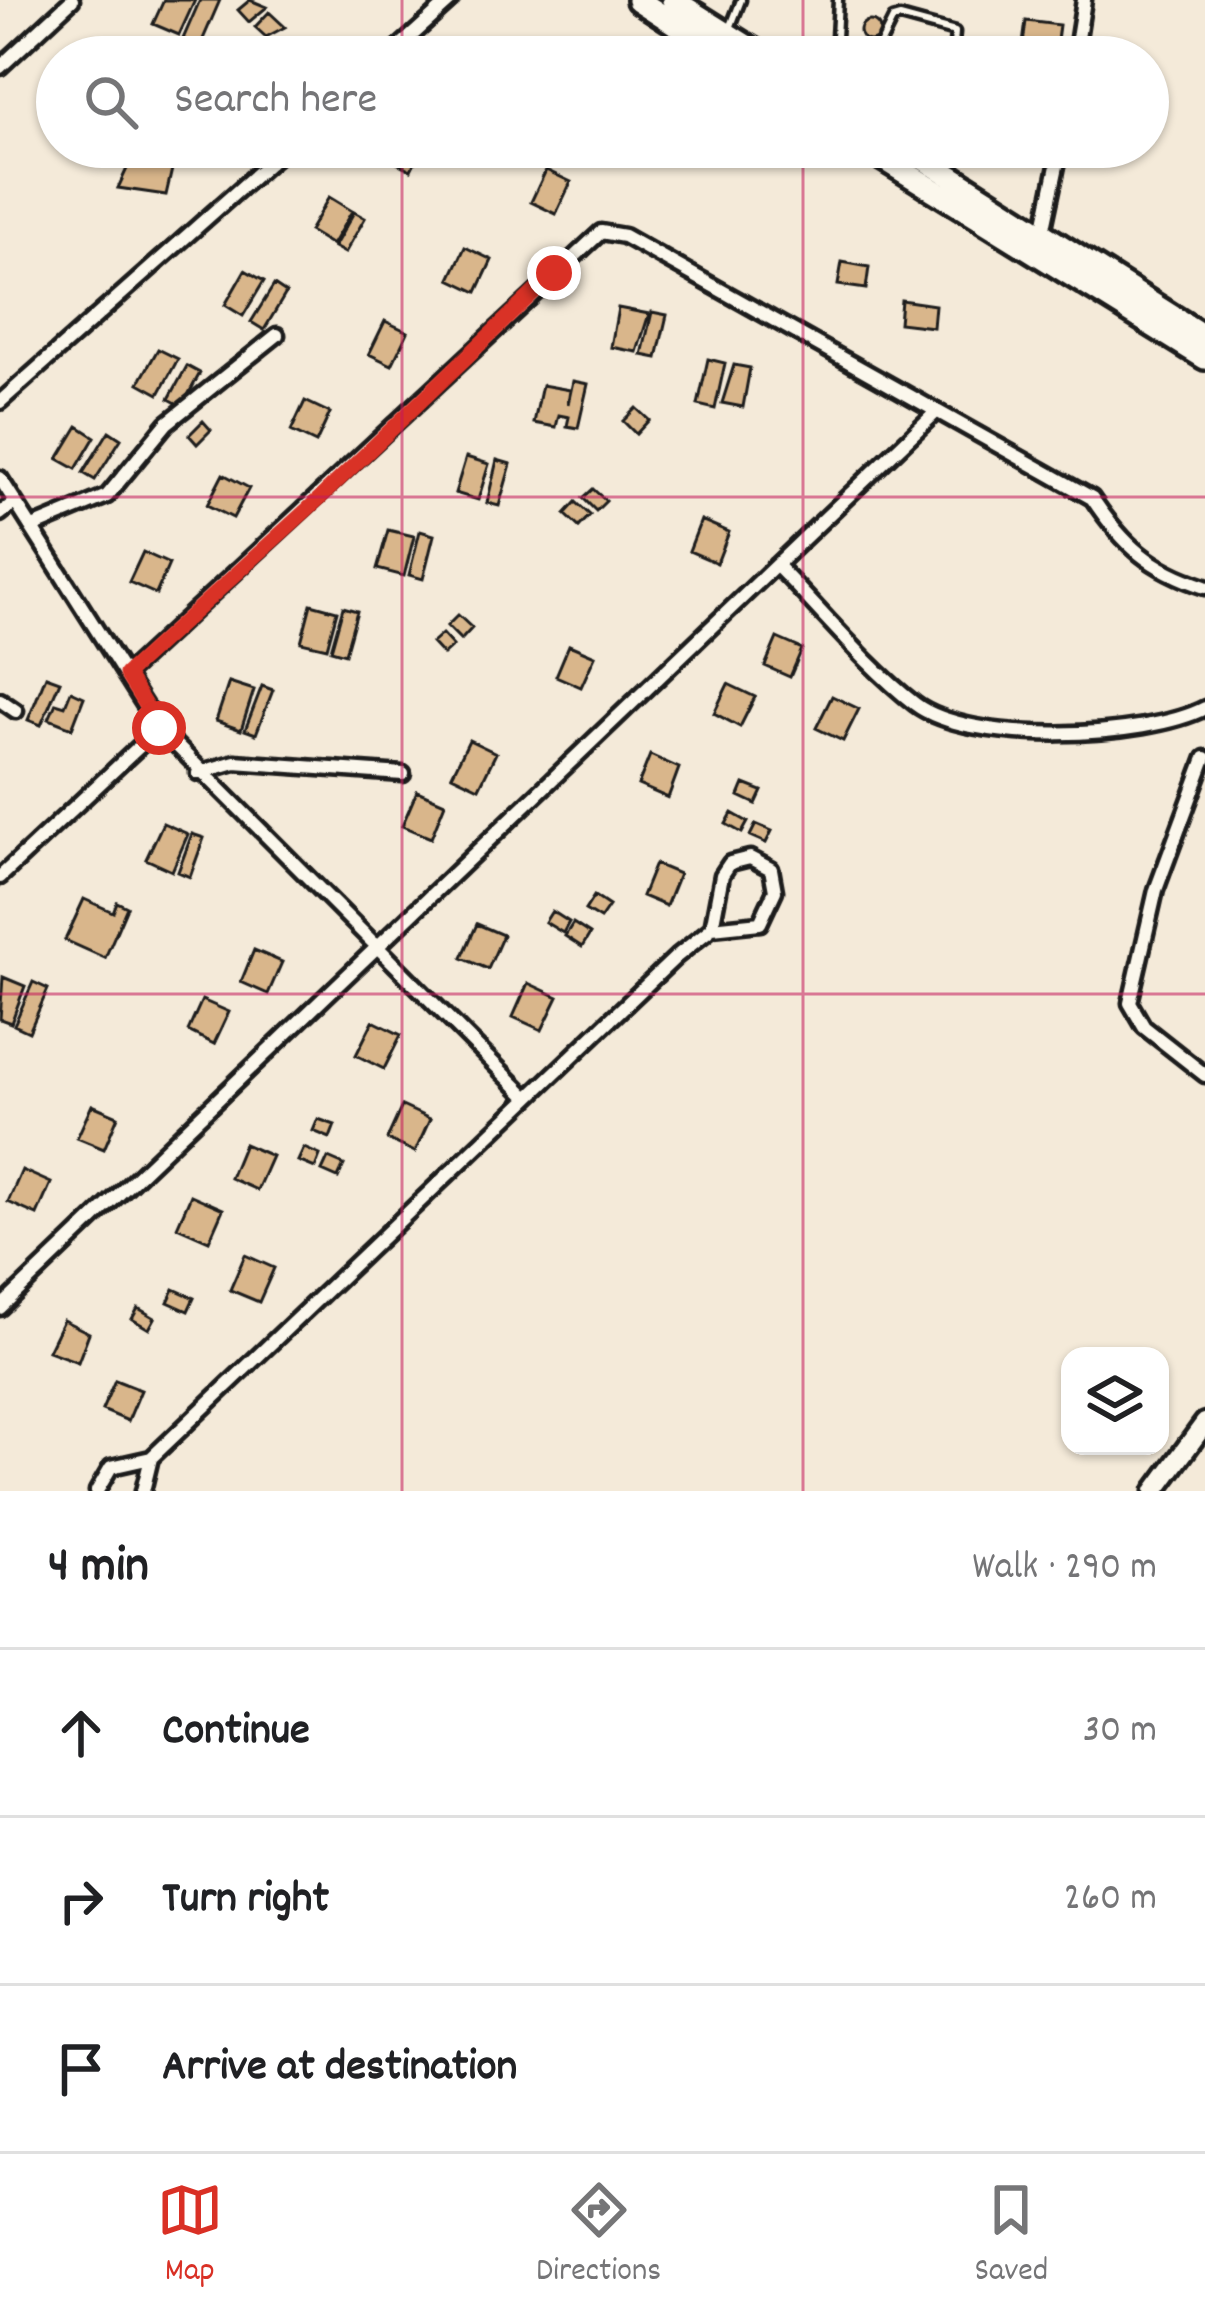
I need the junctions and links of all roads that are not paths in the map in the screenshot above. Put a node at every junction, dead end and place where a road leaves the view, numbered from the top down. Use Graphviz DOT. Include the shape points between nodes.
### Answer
graph roads {
  1 [pos="72,0"];
  2 [pos="451,0"];
  3 [pos="638,0"];
  4 [pos="673,0"];
  5 [pos="741,0"];
  6 [pos="838,0"];
  7 [pos="1084,0"];
  8 [pos="695,6"];
  9 [pos="411,36"];
  10 [pos="709,36"];
  11 [pos="720,36"];
  12 [pos="730,36"];
  13 [pos="836,36"];
  14 [pos="884,36"];
  15 [pos="955,36"];
  16 [pos="1078,36"];
  17 [pos="0,67"];
  18 [pos="263,168"];
  19 [pos="898,168"];
  20 [pos="952,168"];
  21 [pos="1056,168"];
  22 [pos="1042,232"];
  23 [pos="277,335"];
  24 [pos="1205,338"];
  25 [pos="1205,358"];
  26 [pos="0,401"];
  27 [pos="934,414"];
  28 [pos="0,478"];
  29 [pos="15,502"];
  30 [pos="0,514"];
  31 [pos="34,526"];
  32 [pos="776,566"];
  33 [pos="1205,587"];
  34 [pos="126,674"];
  35 [pos="0,700"];
  36 [pos="1205,708"];
  37 [pos="16,711"];
  38 [pos="159,728"];
  39 [pos="1205,758"];
  40 [pos="198,773"];
  41 [pos="404,774"];
  42 [pos="0,877"];
  43 [pos="712,928"];
  44 [pos="378,949"];
  45 [pos="1205,1075"];
  46 [pos="526,1097"];
  47 [pos="0,1309"];
  48 [pos="1205,1423"];
  49 [pos="151,1459"];
  50 [pos="97,1491"];
  51 [pos="143,1491"];
  52 [pos="1155,1491"];
  1 -- 17 [label="street"];
  2 -- 9 [label="street"];
  3 -- 10 [label="main road"];
  4 -- 8 [label="main road"];
  5 -- 12 [label="lane"];
  6 -- 13 [label="lane"];
  7 -- 16 [label="street"];
  8 -- 11 [label="main road"];
  14 -- 15 [label="lane" via="900,17"];
  18 -- 26 [label="street"];
  19 -- 25 [label="main road"];
  20 -- 22 [label="main road"];
  21 -- 22 [label="street"];
  22 -- 24 [label="main road"];
  23 -- 31 [label="street" via="167,423 107,496"];
  27 -- 32 [label="street"];
  27 -- 33 [label="street" via="1092,499 1129,550"];
  27 -- 34 [label="street" via="624,236 601,232"];
  28 -- 29 [label="street"];
  29 -- 30 [label="street"];
  29 -- 31 [label="street"];
  31 -- 34 [label="street"];
  32 -- 36 [label="street" via="925,710 1048,734 1139,728"];
  32 -- 44 [label="street"];
  34 -- 38 [label="street"];
  35 -- 37 [label="street"];
  38 -- 40 [label="street"];
  38 -- 42 [label="street"];
  39 -- 45 [label="street" via="1156,890 1130,1003 1144,1027"];
  40 -- 41 [label="street" via="235,762"];
  40 -- 44 [label="street"];
  43 -- 43 [label="street" via="760,923 775,891 770,869 750,858 730,863"];
  43 -- 46 [label="street"];
  44 -- 46 [label="street"];
  44 -- 47 [label="street"];
  46 -- 49 [label="street"];
  48 -- 52 [label="street"];
  49 -- 50 [label="street" via="111,1466"];
  49 -- 51 [label="street"];
}
